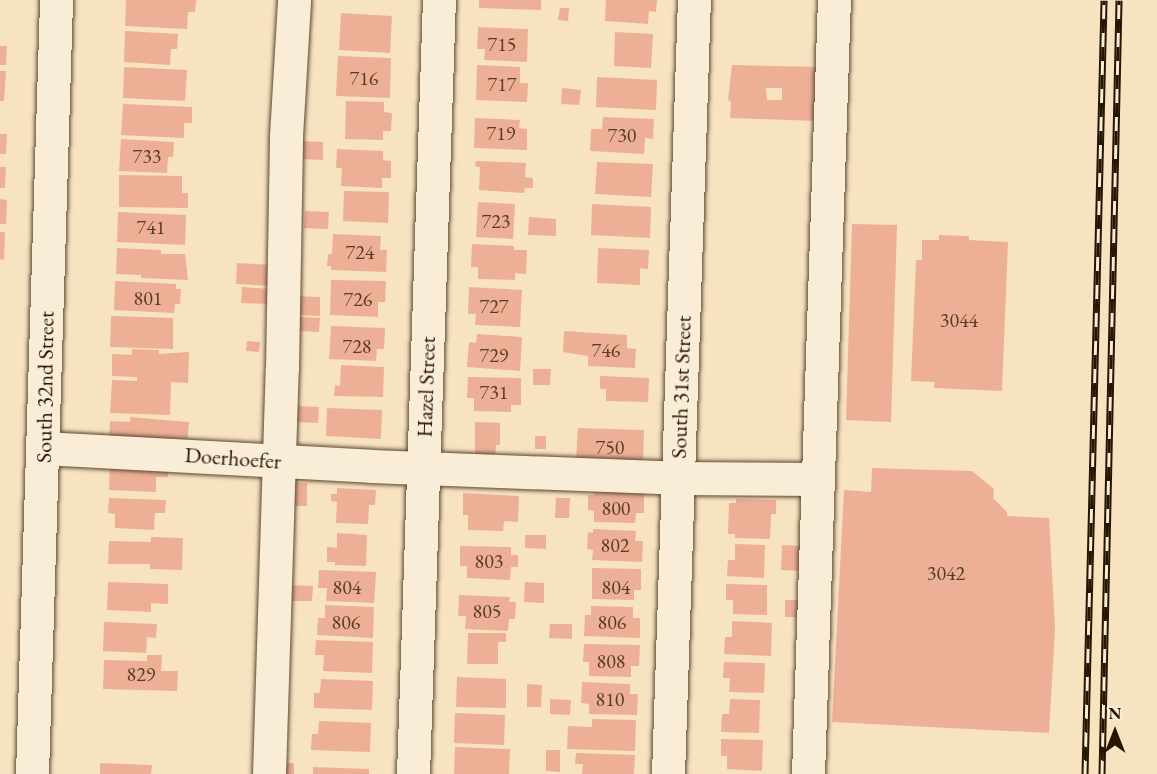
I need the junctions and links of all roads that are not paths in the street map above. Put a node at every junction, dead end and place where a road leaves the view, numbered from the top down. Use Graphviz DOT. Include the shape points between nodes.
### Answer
graph roads {
  1 [pos="56,0"];
  2 [pos="294,0"];
  3 [pos="439,0"];
  4 [pos="694,0"];
  5 [pos="834,0"];
  6 [pos="43,448"];
  7 [pos="279,461"];
  8 [pos="423,466"];
  9 [pos="678,478"];
  10 [pos="817,479"];
  11 [pos="32,774"];
  12 [pos="269,774"];
  13 [pos="413,774"];
  14 [pos="668,774"];
  15 [pos="808,774"];
  1 -- 6 [label="street, South 32nd Street"];
  2 -- 7 [label="street" via="286,136"];
  3 -- 8 [label="street, Hazel Street"];
  4 -- 9 [label="street, South 31st Street"];
  5 -- 10 [label="street"];
  6 -- 7 [label="street, Doerhoefer"];
  6 -- 11 [label="street, South 32nd Street"];
  7 -- 8 [label="street, Doerhoefer"];
  7 -- 12 [label="street"];
  8 -- 9 [label="street, Doerhoefer"];
  8 -- 13 [label="street, Hazel Street"];
  9 -- 10 [label="street, Doerhoefer"];
  9 -- 14 [label="street, South 31st Street"];
  10 -- 15 [label="street"];
}
